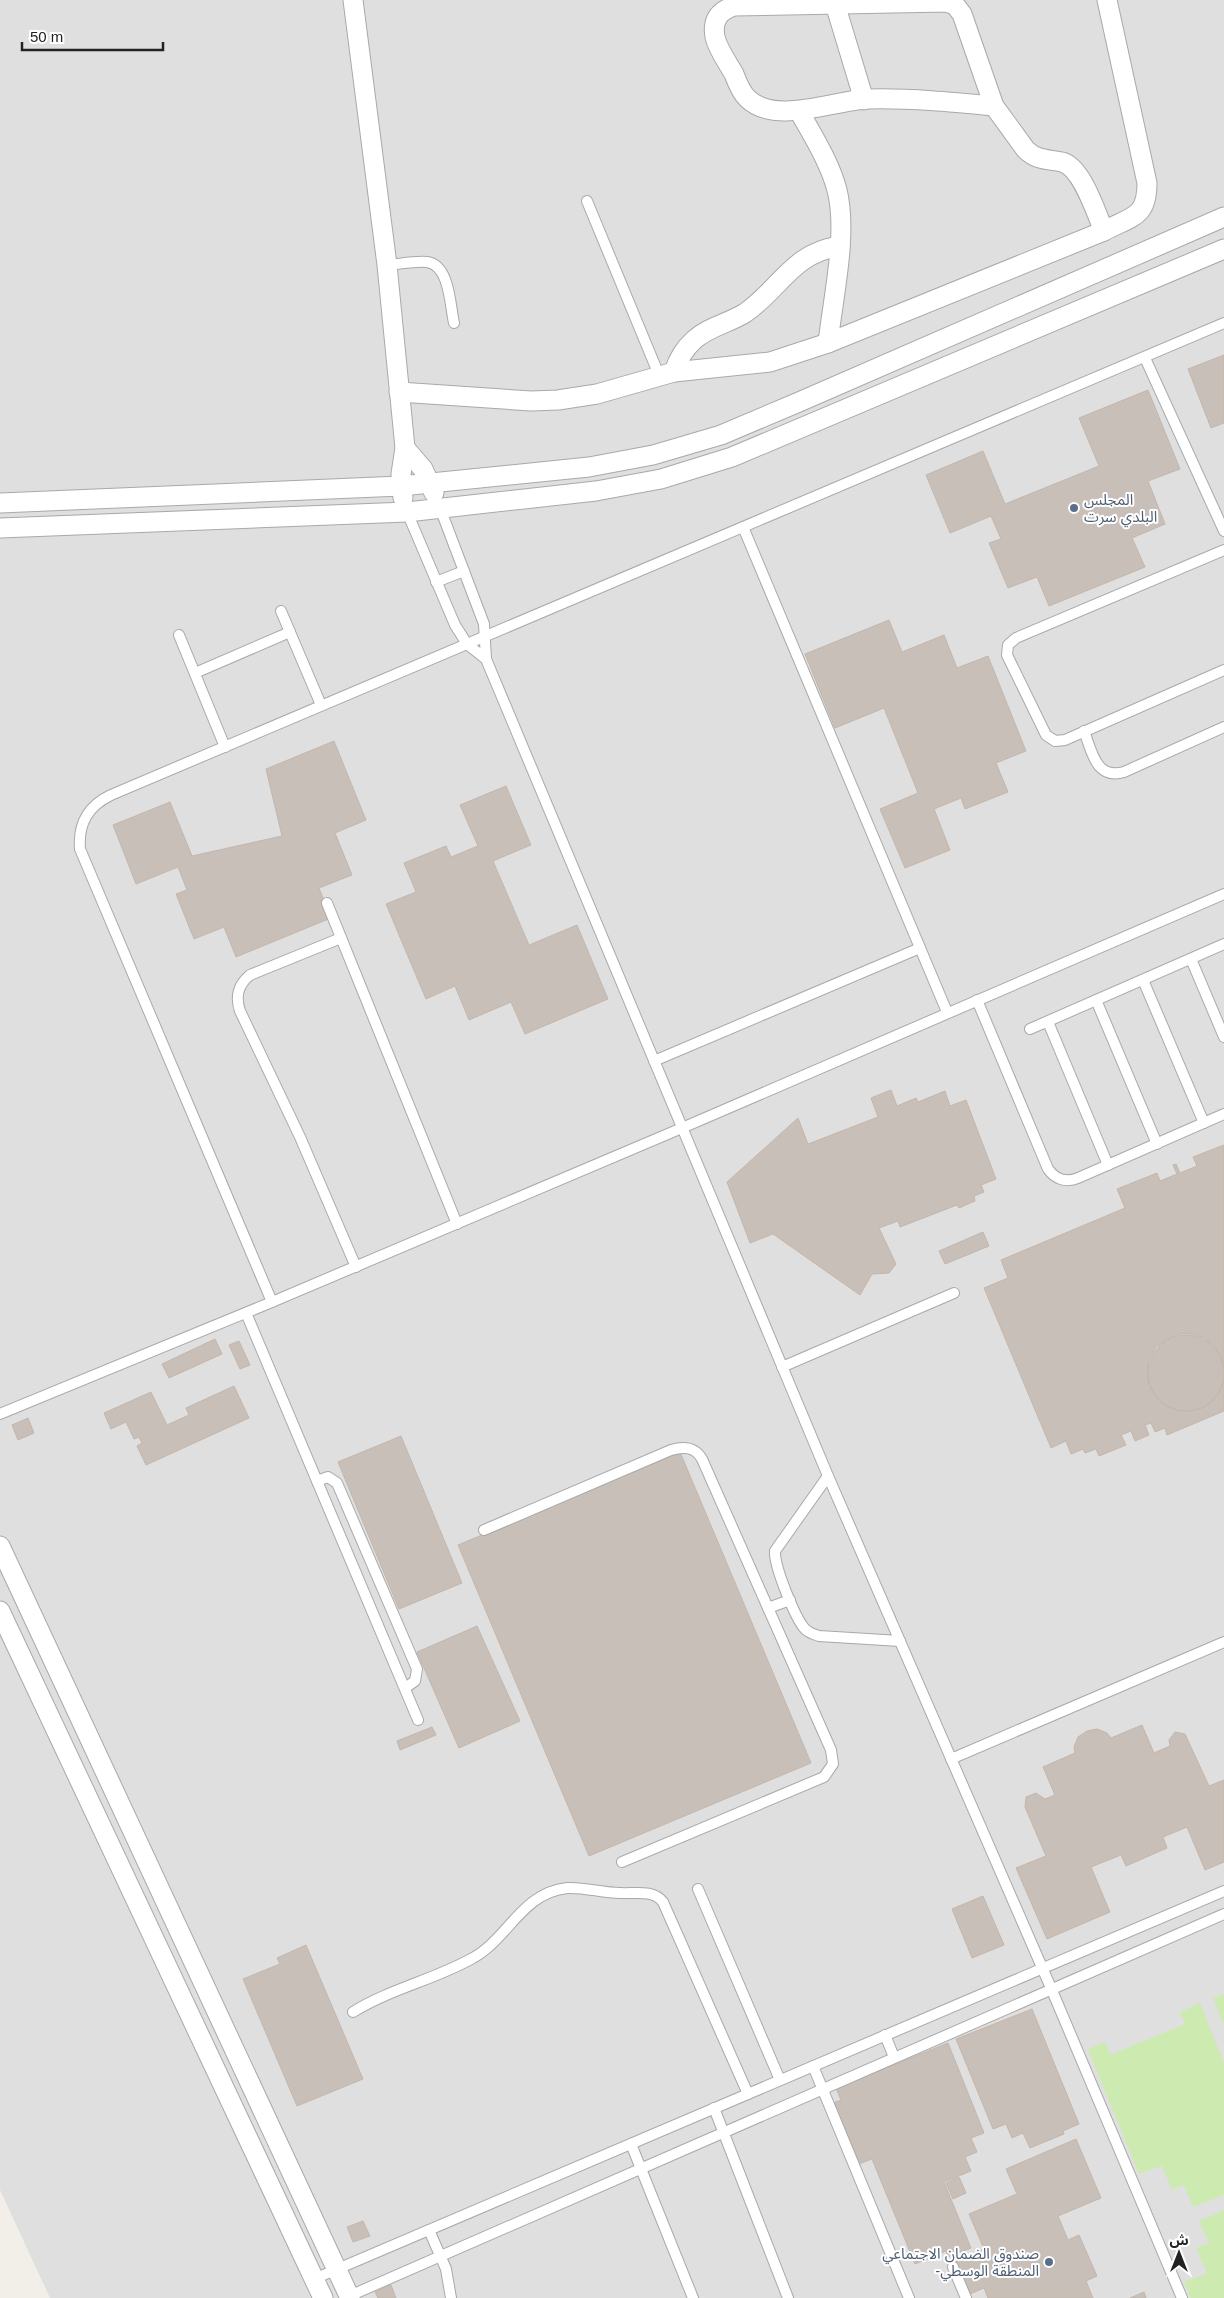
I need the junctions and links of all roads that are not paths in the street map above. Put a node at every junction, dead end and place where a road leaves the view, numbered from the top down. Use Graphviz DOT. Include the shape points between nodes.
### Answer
graph roads {
  1 [pos="353,0"];
  2 [pos="1107,0"];
  3 [pos="835,4"];
  4 [pos="864,100"];
  5 [pos="994,106"];
  6 [pos="800,111"];
  7 [pos="587,201"];
  8 [pos="1224,217"];
  9 [pos="1104,230"];
  10 [pos="840,246"];
  11 [pos="1224,249"];
  12 [pos="387,266"];
  13 [pos="454,323"];
  14 [pos="1224,323"];
  15 [pos="828,342"];
  16 [pos="1146,358"];
  17 [pos="667,374"];
  18 [pos="399,392"];
  19 [pos="405,448"];
  20 [pos="430,483"];
  21 [pos="402,486"];
  22 [pos="0,502"];
  23 [pos="440,508"];
  24 [pos="407,512"];
  25 [pos="743,527"];
  26 [pos="0,528"];
  27 [pos="1224,530"];
  28 [pos="1224,550"];
  29 [pos="464,571"];
  30 [pos="436,582"];
  31 [pos="281,612"];
  32 [pos="290,632"];
  33 [pos="179,635"];
  34 [pos="485,635"];
  35 [pos="467,644"];
  36 [pos="486,659"];
  37 [pos="1224,670"];
  38 [pos="195,673"];
  39 [pos="321,705"];
  40 [pos="1224,727"];
  41 [pos="1084,731"];
  42 [pos="225,746"];
  43 [pos="1224,894"];
  44 [pos="327,903"];
  45 [pos="341,938"];
  46 [pos="1224,944"];
  47 [pos="920,948"];
  48 [pos="1191,959"];
  49 [pos="1143,980"];
  50 [pos="977,1000"];
  51 [pos="1096,1000"];
  52 [pos="947,1012"];
  53 [pos="1048,1022"];
  54 [pos="1030,1030"];
  55 [pos="1224,1037"];
  56 [pos="654,1061"];
  57 [pos="1224,1114"];
  58 [pos="1204,1123"];
  59 [pos="682,1128"];
  60 [pos="1157,1144"];
  61 [pos="1108,1165"];
  62 [pos="457,1224"];
  63 [pos="356,1267"];
  64 [pos="954,1293"];
  65 [pos="272,1302"];
  66 [pos="246,1313"];
  67 [pos="782,1367"];
  68 [pos="0,1414"];
  69 [pos="828,1476"];
  70 [pos="317,1481"];
  71 [pos="484,1530"];
  72 [pos="0,1546"];
  73 [pos="790,1600"];
  74 [pos="768,1608"];
  75 [pos="0,1611"];
  76 [pos="900,1641"];
  77 [pos="1224,1642"];
  78 [pos="405,1688"];
  79 [pos="418,1720"];
  80 [pos="951,1759"];
  81 [pos="622,1862"];
  82 [pos="698,1889"];
  83 [pos="1224,1891"];
  84 [pos="1224,1914"];
  85 [pos="1042,1968"];
  86 [pos="1050,1988"];
  87 [pos="353,2012"];
  88 [pos="885,2035"];
  89 [pos="894,2057"];
  90 [pos="813,2066"];
  91 [pos="780,2080"];
  92 [pos="822,2088"];
  93 [pos="748,2094"];
  94 [pos="714,2108"];
  95 [pos="724,2132"];
  96 [pos="631,2144"];
  97 [pos="641,2168"];
  98 [pos="429,2230"];
  99 [pos="440,2256"];
  100 [pos="953,2267"];
  101 [pos="337,2270"];
  102 [pos="314,2279"];
  103 [pos="348,2297"];
  104 [pos="323,2298"];
  105 [pos="451,2298"];
  106 [pos="693,2298"];
  107 [pos="788,2298"];
  108 [pos="909,2298"];
  109 [pos="966,2298"];
  110 [pos="1182,2298"];
  1 -- 12 [label="street"];
  2 -- 9 [label="street" via="1146,193 1141,211"];
  3 -- 4 [label="street"];
  3 -- 5 [label="street" via="946,2 954,5 962,14"];
  3 -- 6 [label="street" via="734,6 724,9 716,18 716,41 745,97 767,108"];
  4 -- 5 [label="street" via="916,99"];
  4 -- 6 [label="street"];
  5 -- 9 [label="street" via="1033,156 1072,167 1079,175"];
  6 -- 10 [label="street" via="837,189 842,221"];
  7 -- 17 [label="lane"];
  8 -- 20 [label="street" via="721,435 653,456 589,467"];
  9 -- 15 [label="street"];
  10 -- 15 [label="street"];
  10 -- 17 [label="street" via="806,256 756,304 695,339"];
  11 -- 23 [label="street" via="732,457 661,479 605,489"];
  12 -- 13 [label="lane" via="424,262 438,267 444,275"];
  12 -- 18 [label="street"];
  14 -- 16 [label="lane"];
  15 -- 17 [label="street" via="770,362"];
  16 -- 25 [label="lane"];
  16 -- 27 [label="lane"];
  17 -- 18 [label="street" via="597,394 558,400"];
  18 -- 19 [label="street"];
  19 -- 20 [label="street"];
  19 -- 21 [label="street"];
  20 -- 21 [label="street"];
  20 -- 23 [label="street"];
  21 -- 22 [label="street"];
  21 -- 24 [label="street"];
  23 -- 24 [label="street"];
  23 -- 29 [label="lane"];
  24 -- 26 [label="street"];
  24 -- 30 [label="lane"];
  25 -- 34 [label="lane"];
  25 -- 47 [label="lane"];
  28 -- 41 [label="lane" via="1016,638 1008,645 1007,654 1046,735 1054,741 1065,740"];
  29 -- 30 [label="lane"];
  29 -- 34 [label="lane"];
  30 -- 35 [label="lane" via="455,626"];
  31 -- 32 [label="lane"];
  32 -- 38 [label="lane"];
  32 -- 39 [label="lane"];
  33 -- 38 [label="lane"];
  34 -- 35 [label="lane"];
  34 -- 36 [label="lane"];
  35 -- 36 [label="lane"];
  35 -- 39 [label="lane"];
  36 -- 56 [label="lane"];
  37 -- 41 [label="lane"];
  38 -- 42 [label="lane"];
  39 -- 42 [label="lane"];
  40 -- 41 [label="lane" via="1114,774 1099,768"];
  42 -- 65 [label="lane" via="99,801 82,822 80,848"];
  43 -- 50 [label="lane"];
  44 -- 45 [label="lane"];
  45 -- 62 [label="lane"];
  45 -- 63 [label="lane" via="250,975 240,985 237,998 240,1011 300,1137"];
  46 -- 48 [label="lane"];
  47 -- 52 [label="lane"];
  47 -- 56 [label="lane"];
  48 -- 49 [label="lane"];
  48 -- 55 [label="lane"];
  49 -- 51 [label="lane"];
  49 -- 58 [label="lane"];
  50 -- 52 [label="lane"];
  50 -- 61 [label="lane" via="1050,1173 1064,1180 1074,1180"];
  51 -- 53 [label="lane"];
  51 -- 60 [label="lane"];
  52 -- 59 [label="lane"];
  53 -- 54 [label="lane"];
  53 -- 61 [label="lane"];
  56 -- 59 [label="lane"];
  57 -- 58 [label="lane"];
  58 -- 60 [label="lane"];
  59 -- 62 [label="lane"];
  59 -- 67 [label="lane"];
  60 -- 61 [label="lane"];
  62 -- 63 [label="lane"];
  63 -- 65 [label="lane"];
  64 -- 67 [label="lane"];
  65 -- 66 [label="lane"];
  66 -- 68 [label="lane"];
  66 -- 70 [label="lane"];
  67 -- 69 [label="lane"];
  69 -- 73 [label="lane" via="775,1551 775,1560"];
  69 -- 76 [label="lane"];
  70 -- 78 [label="lane"];
  70 -- 78 [label="lane" via="328,1477 337,1483 417,1669 412,1684"];
  71 -- 74 [label="lane" via="671,1450 689,1448 702,1459"];
  72 -- 101 [label="street"];
  73 -- 74 [label="lane"];
  73 -- 76 [label="lane" via="803,1627 818,1636"];
  74 -- 81 [label="lane" via="833,1754 831,1769 820,1779"];
  75 -- 102 [label="street"];
  76 -- 80 [label="lane"];
  77 -- 80 [label="lane"];
  78 -- 79 [label="lane"];
  80 -- 85 [label="lane"];
  82 -- 91 [label="lane"];
  83 -- 85 [label="lane"];
  84 -- 86 [label="lane"];
  85 -- 86 [label="lane"];
  85 -- 88 [label="lane"];
  86 -- 89 [label="lane"];
  86 -- 110 [label="lane"];
  87 -- 93 [label="lane" via="472,1959 493,1944 525,1907 544,1895 560,1889 578,1888 650,1894 663,1902"];
  88 -- 89 [label="lane"];
  88 -- 90 [label="lane"];
  89 -- 92 [label="lane"];
  90 -- 91 [label="lane"];
  90 -- 92 [label="lane"];
  91 -- 93 [label="lane"];
  92 -- 95 [label="lane"];
  92 -- 108 [label="lane"];
  93 -- 94 [label="lane"];
  94 -- 95 [label="lane"];
  94 -- 96 [label="lane"];
  95 -- 97 [label="lane"];
  95 -- 107 [label="lane"];
  96 -- 97 [label="lane"];
  96 -- 98 [label="lane"];
  97 -- 99 [label="lane"];
  97 -- 106 [label="lane"];
  98 -- 99 [label="lane"];
  98 -- 101 [label="lane"];
  99 -- 103 [label="lane"];
  99 -- 105 [label="lane" via="446,2269"];
  100 -- 109 [label="lane"];
  101 -- 102 [label="lane"];
  101 -- 103 [label="street"];
  102 -- 104 [label="street"];
}
